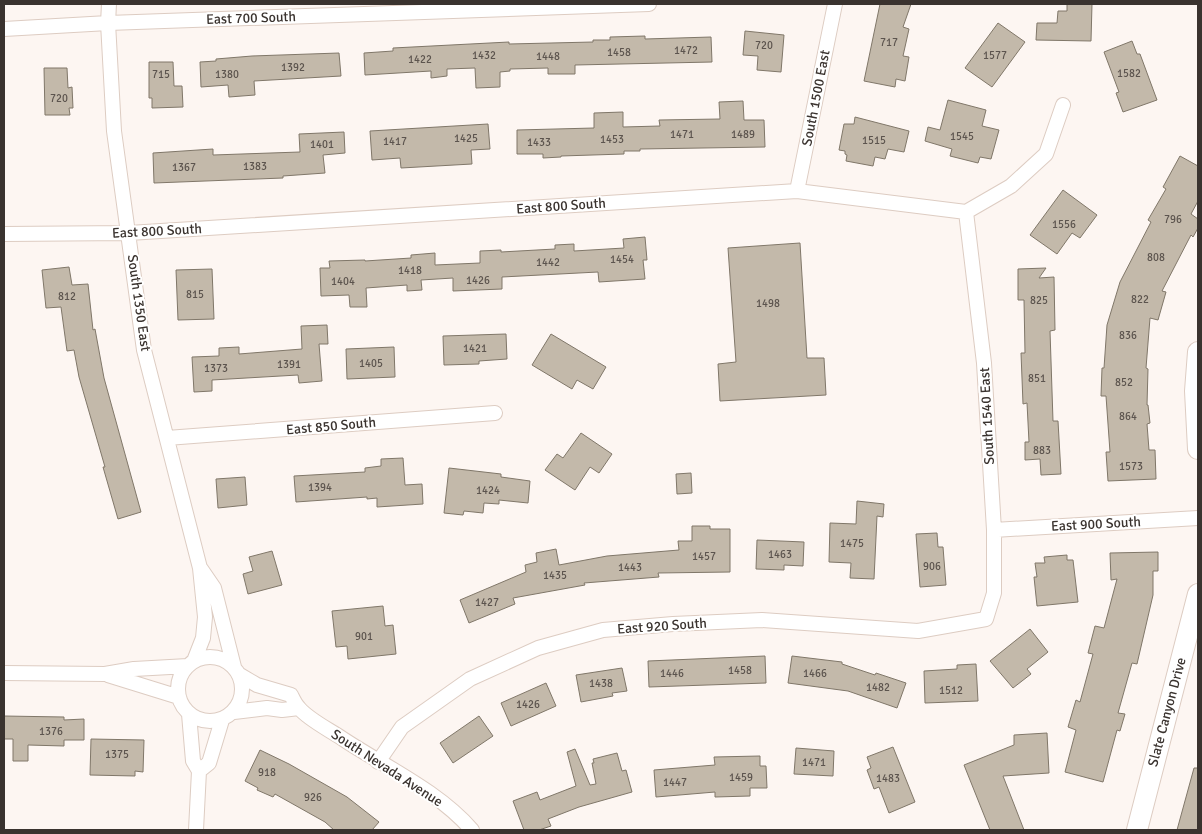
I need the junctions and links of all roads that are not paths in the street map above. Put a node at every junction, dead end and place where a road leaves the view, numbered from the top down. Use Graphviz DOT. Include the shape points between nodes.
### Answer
graph roads {
  1 [pos="109,4"];
  2 [pos="649,4"];
  3 [pos="835,4"];
  4 [pos="108,23"];
  5 [pos="4,28"];
  6 [pos="1063,104"];
  7 [pos="797,191"];
  8 [pos="966,212"];
  9 [pos="129,233"];
  10 [pos="4,234"];
  11 [pos="1198,352"];
  12 [pos="495,413"];
  13 [pos="167,438"];
  14 [pos="1198,449"];
  15 [pos="1198,518"];
  16 [pos="994,530"];
  17 [pos="200,568"];
  18 [pos="1198,594"];
  19 [pos="986,619"];
  20 [pos="191,663"];
  21 [pos="237,671"];
  22 [pos="4,674"];
  23 [pos="105,674"];
  24 [pos="179,697"];
  25 [pos="299,708"];
  26 [pos="234,712"];
  27 [pos="189,714"];
  28 [pos="222,720"];
  29 [pos="378,762"];
  30 [pos="199,771"];
  31 [pos="196,830"];
  32 [pos="472,830"];
  33 [pos="1136,830"];
  1 -- 4 [label="street, South 1350 East"];
  2 -- 4 [label="street, East 700 South"];
  3 -- 7 [label="street, South 1500 East"];
  4 -- 5 [label="street, East 700 South"];
  4 -- 9 [label="street, South 1350 East" via="114,131"];
  6 -- 8 [label="street" via="1046,154 1011,186"];
  7 -- 8 [label="street, East 800 South"];
  7 -- 9 [label="street, East 800 South"];
  8 -- 16 [label="street, South 1540 East" via="984,362"];
  9 -- 10 [label="street, East 800 South"];
  9 -- 13 [label="street, South 1350 East" via="144,350"];
  11 -- 14 [label="street" via="1195,391"];
  12 -- 13 [label="street, East 850 South"];
  13 -- 17 [label="street, South 1350 East"];
  15 -- 16 [label="street, East 900 South"];
  16 -- 19 [label="street, South 1540 East" via="994,593"];
  17 -- 20 [label="street, South 1350 East" via="205,617 203,638"];
  17 -- 21 [label="street, South 1350 East" via="214,588"];
  18 -- 33 [label="street, Slate Canyon Drive"];
  19 -- 29 [label="street, East 920 South" via="918,630 762,620 603,630 538,648 470,679 402,727"];
  20 -- 21 [label="street" via="215,657 226,660"];
  20 -- 23 [label="street"];
  20 -- 24 [label="street" via="179,680"];
  21 -- 25 [label="street, South Nevada Avenue" via="257,685 290,695"];
  21 -- 26 [label="street" via="243,684 240,704"];
  22 -- 23 [label="street"];
  23 -- 24 [label="street"];
  24 -- 27 [label="street"];
  25 -- 26 [label="street"];
  25 -- 29 [label="street, South Nevada Avenue"];
  26 -- 28 [label="street"];
  27 -- 28 [label="street" via="205,721"];
  27 -- 30 [label="street" via="193,761"];
  28 -- 30 [label="street" via="209,763"];
  29 -- 32 [label="street, South Nevada Avenue" via="432,794"];
  30 -- 31 [label="street"];
}
